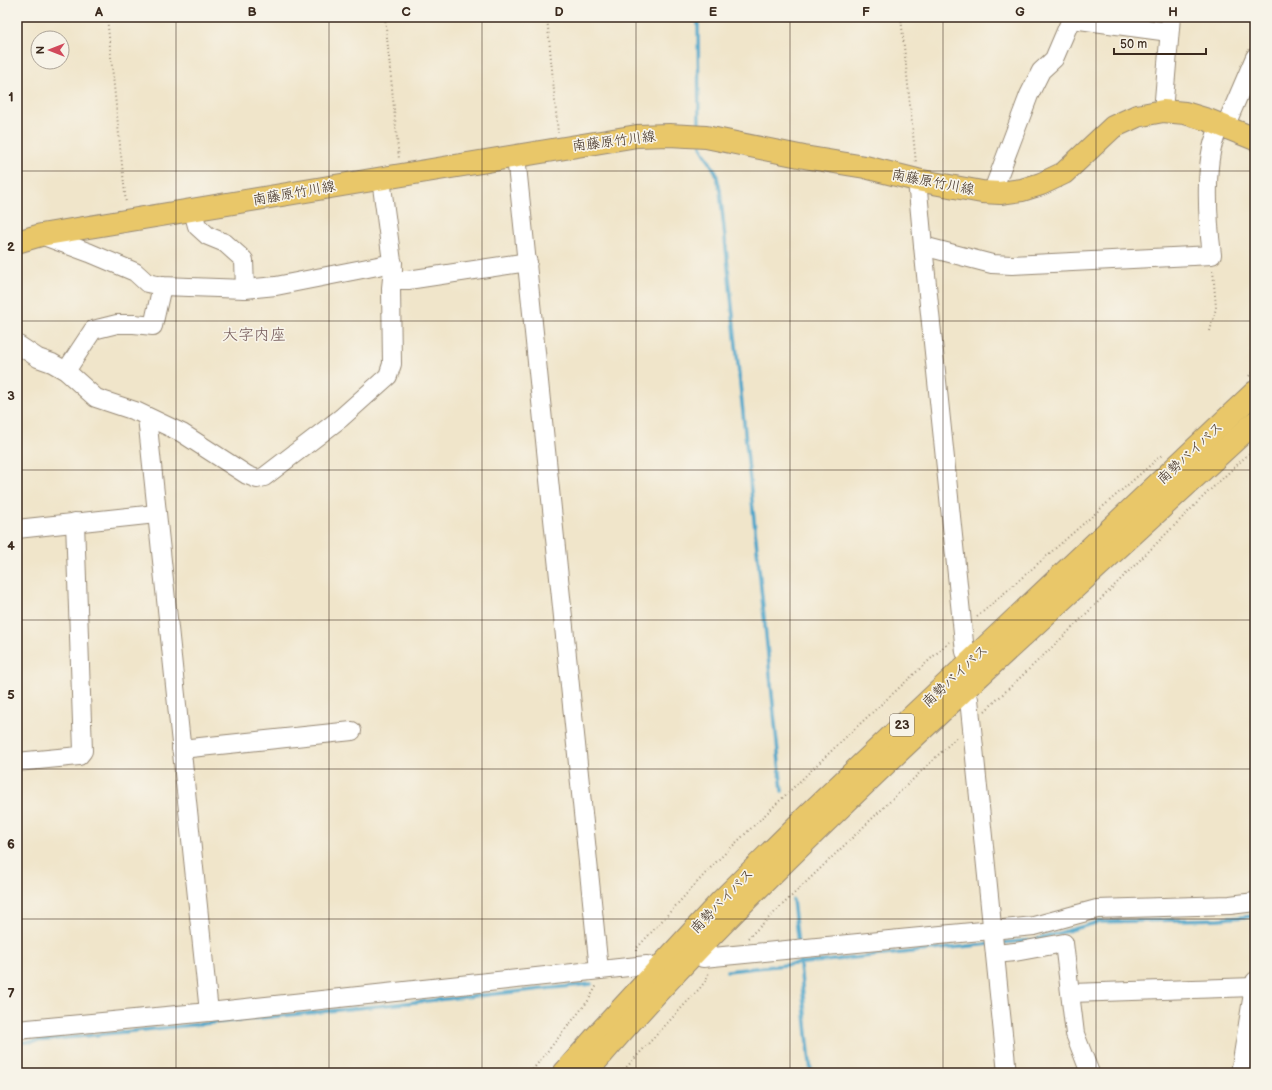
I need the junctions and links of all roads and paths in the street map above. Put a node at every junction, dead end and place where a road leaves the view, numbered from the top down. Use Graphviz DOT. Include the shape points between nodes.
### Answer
graph roads {
  1 [pos="107,17"];
  2 [pos="385,17"];
  3 [pos="547,17"];
  4 [pos="901,17"];
  5 [pos="1072,18"];
  6 [pos="1170,24"];
  7 [pos="1255,57"];
  8 [pos="1163,111"];
  9 [pos="1221,126"];
  10 [pos="1255,139"];
  11 [pos="560,148"];
  12 [pos="516,156"];
  13 [pos="391,177"];
  14 [pos="917,180"];
  15 [pos="992,193"];
  16 [pos="193,211"];
  17 [pos="127,221"];
  18 [pos="41,235"];
  19 [pos="17,242"];
  20 [pos="923,246"];
  21 [pos="1212,255"];
  22 [pos="528,262"];
  23 [pos="392,272"];
  24 [pos="162,286"];
  25 [pos="245,289"];
  26 [pos="1210,331"];
  27 [pos="17,344"];
  28 [pos="66,371"];
  29 [pos="1255,371"];
  30 [pos="1250,386"];
  31 [pos="147,417"];
  32 [pos="1255,422"];
  33 [pos="1255,448"];
  34 [pos="1165,452"];
  35 [pos="156,514"];
  36 [pos="75,522"];
  37 [pos="17,529"];
  38 [pos="963,629"];
  39 [pos="965,652"];
  40 [pos="969,699"];
  41 [pos="972,722"];
  42 [pos="352,731"];
  43 [pos="181,749"];
  44 [pos="17,762"];
  45 [pos="1255,902"];
  46 [pos="994,942"];
  47 [pos="746,955"];
  48 [pos="706,958"];
  49 [pos="641,965"];
  50 [pos="599,970"];
  51 [pos="1254,984"];
  52 [pos="1071,993"];
  53 [pos="209,1012"];
  54 [pos="17,1030"];
  55 [pos="530,1073"];
  56 [pos="564,1073"];
  57 [pos="586,1073"];
  58 [pos="621,1073"];
  59 [pos="1007,1073"];
  60 [pos="1090,1073"];
  61 [pos="1240,1073"];
  1 -- 17 [label="path"];
  2 -- 13 [label="path"];
  3 -- 11 [label="path"];
  4 -- 14 [label="path"];
  5 -- 6 [label="street"];
  5 -- 15 [label="street" via="1054,59 1041,70 1029,95"];
  6 -- 8 [label="street"];
  7 -- 9 [label="street" via="1228,120"];
  8 -- 9 [label="main road, 南藤原竹川線" via="1185,113"];
  8 -- 15 [label="main road, 南藤原竹川線" via="1137,116 1113,127 1064,173 1022,190"];
  9 -- 10 [label="main road, 南藤原竹川線"];
  9 -- 21 [label="street" via="1214,141 1209,171 1208,219"];
  11 -- 12 [label="main road, 南藤原竹川線"];
  11 -- 14 [label="main road, 南藤原竹川線" via="637,136 700,137"];
  12 -- 13 [label="main road, 南藤原竹川線"];
  12 -- 22 [label="street"];
  13 -- 16 [label="main road, 南藤原竹川線"];
  13 -- 23 [label="street"];
  14 -- 15 [label="main road, 南藤原竹川線"];
  14 -- 20 [label="street"];
  16 -- 17 [label="main road, 南藤原竹川線"];
  16 -- 25 [label="street" via="197,226 208,236 225,243 244,260"];
  17 -- 18 [label="main road, 南藤原竹川線"];
  18 -- 19 [label="main road, 南藤原竹川線"];
  18 -- 24 [label="street" via="135,272 147,283"];
  20 -- 21 [label="street" via="992,264 1012,265"];
  20 -- 38 [label="street"];
  21 -- 26 [label="path" via="1216,308"];
  22 -- 23 [label="street" via="408,280"];
  22 -- 50 [label="street"];
  23 -- 25 [label="street"];
  23 -- 31 [label="street" via="392,364 388,376 341,418 264,477 257,479 247,476 182,433"];
  24 -- 25 [label="street"];
  24 -- 28 [label="street" via="153,326 117,324 93,330"];
  27 -- 28 [label="street" via="38,358"];
  28 -- 31 [label="street" via="96,398"];
  29 -- 30 [label="path"];
  30 -- 56 [label="main road, 南勢バイパス / 23" via="722,900"];
  31 -- 35 [label="street"];
  32 -- 57 [label="main road, 南勢バイパス / 23" via="932,720 754,891 621,1031"];
  33 -- 41 [label="path" via="1067,633"];
  34 -- 38 [label="path"];
  35 -- 36 [label="street"];
  35 -- 43 [label="street"];
  36 -- 37 [label="street"];
  36 -- 44 [label="street" via="83,751 78,756"];
  38 -- 39 [label="street"];
  38 -- 49 [label="path" via="714,864 636,949"];
  40 -- 41 [label="street"];
  41 -- 46 [label="street"];
  41 -- 47 [label="path" via="746,939"];
  42 -- 43 [label="street"];
  43 -- 53 [label="street"];
  45 -- 46 [label="street" via="1097,909 1034,926"];
  46 -- 47 [label="street" via="798,949"];
  46 -- 52 [label="street" via="1015,952 1064,943"];
  46 -- 59 [label="street"];
  47 -- 48 [label="street"];
  48 -- 58 [label="path" via="709,972 706,980"];
  49 -- 50 [label="street"];
  50 -- 53 [label="street"];
  50 -- 55 [label="path" via="599,982 594,993"];
  51 -- 52 [label="street"];
  51 -- 61 [label="street"];
  52 -- 60 [label="street" via="1075,1034"];
  53 -- 54 [label="street"];
}
